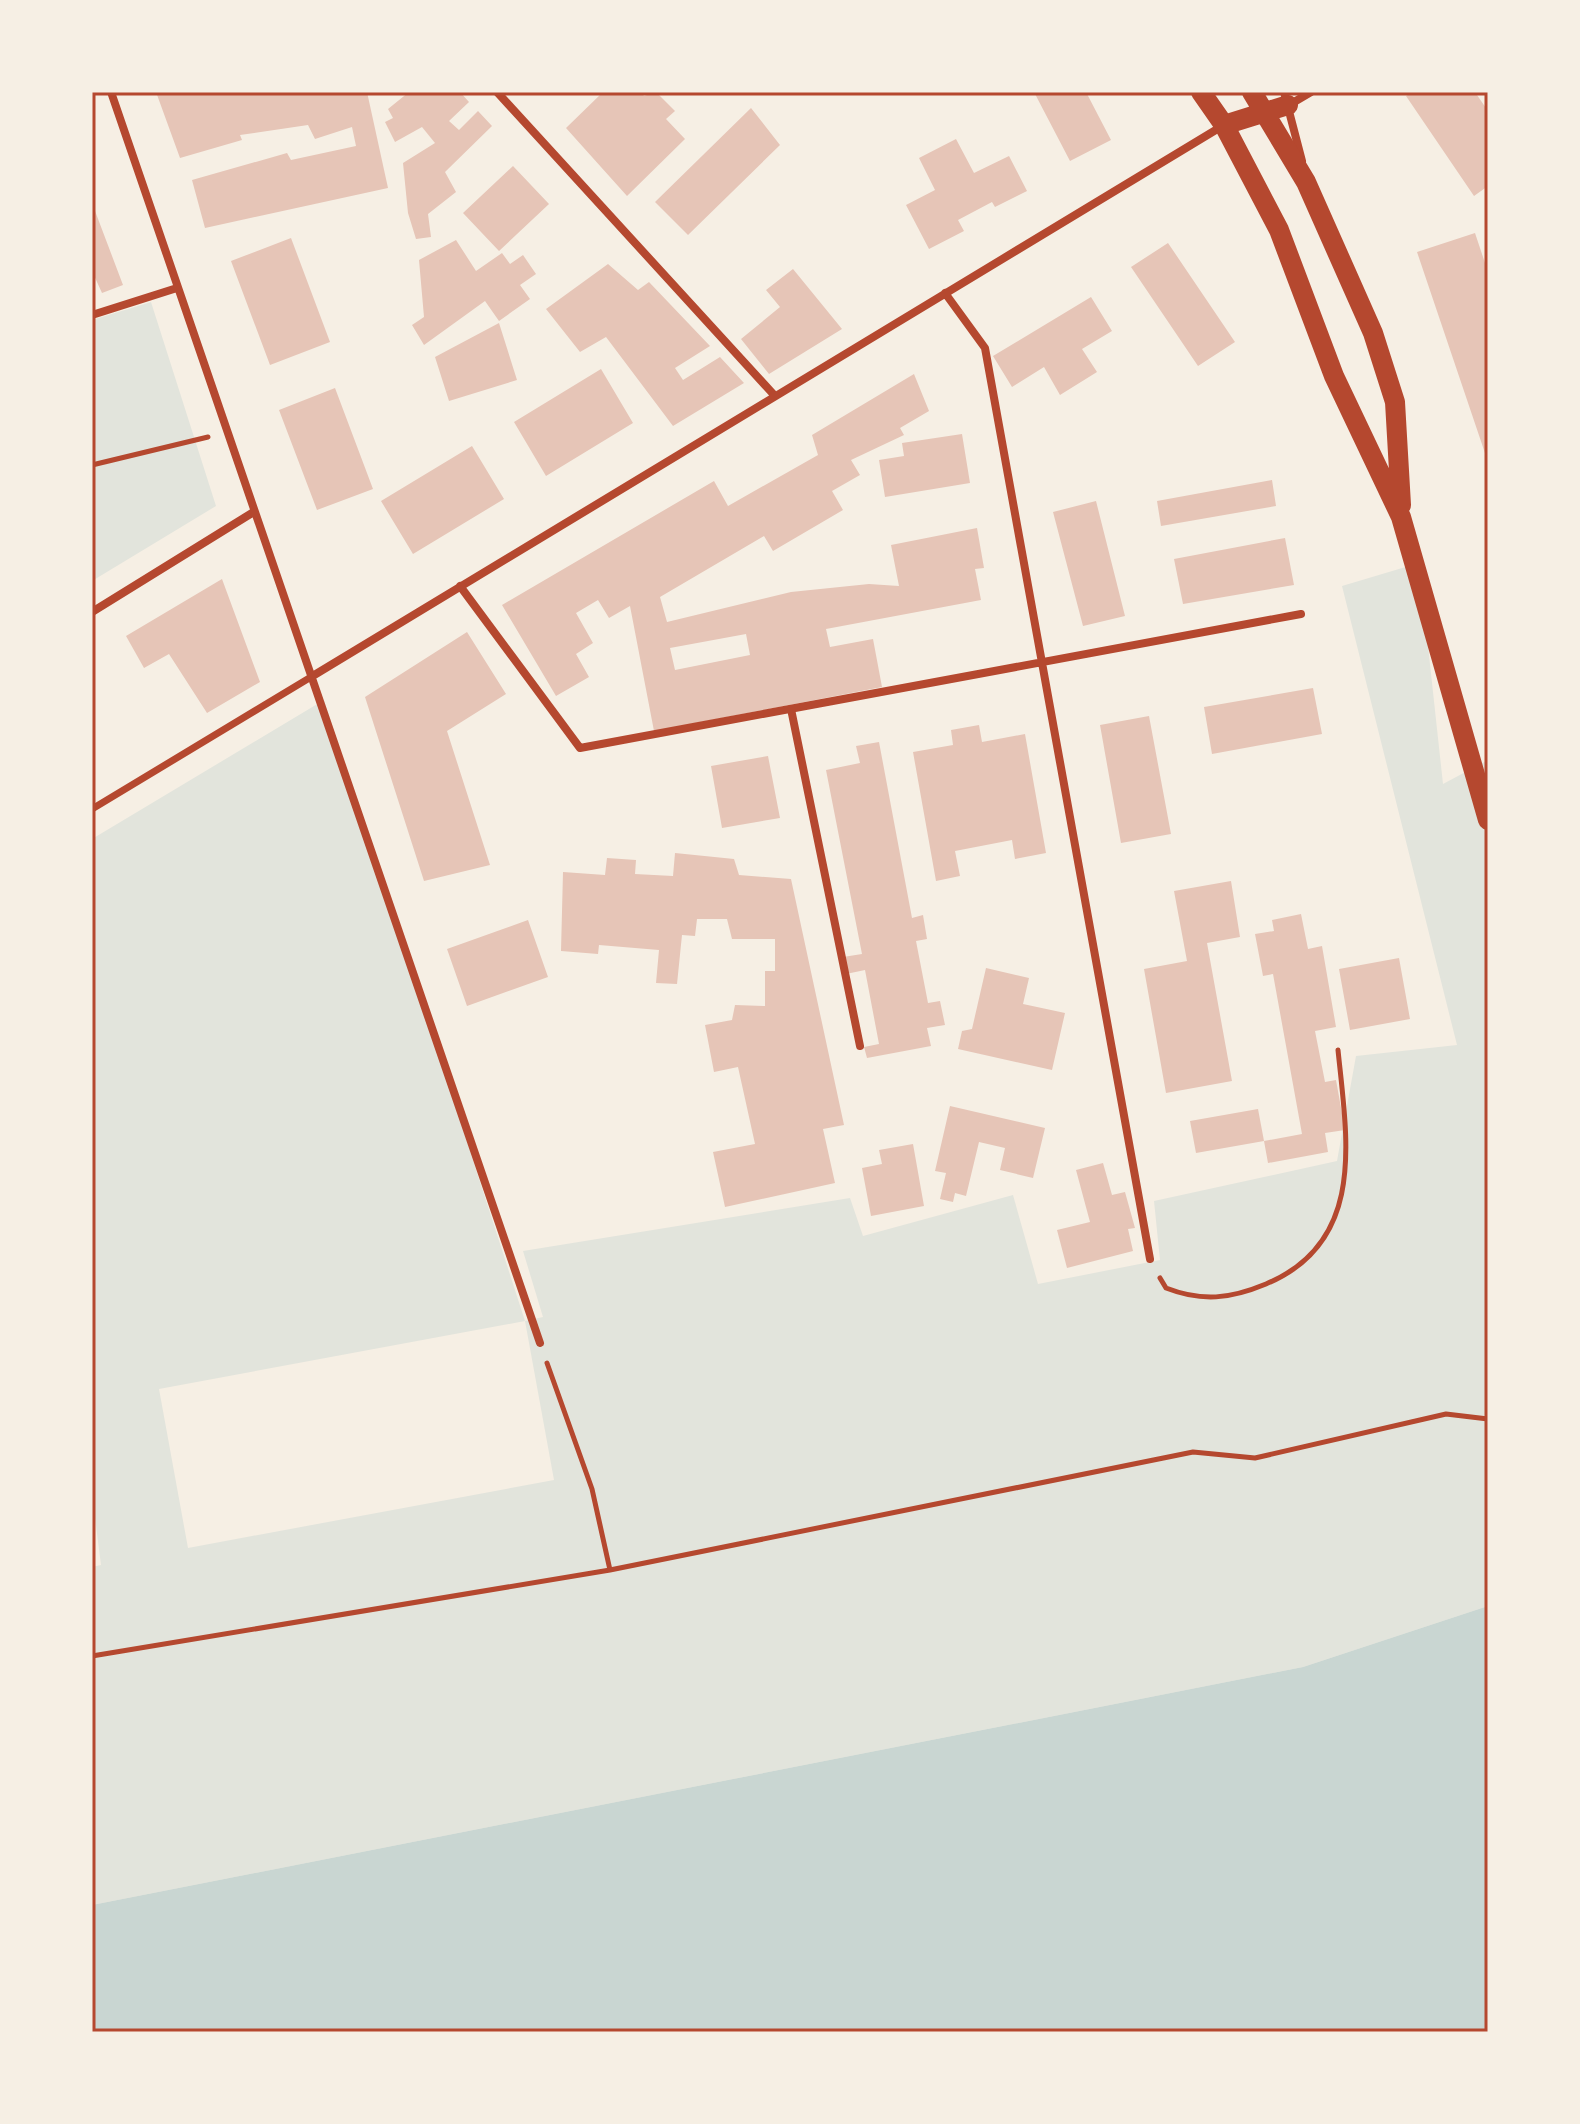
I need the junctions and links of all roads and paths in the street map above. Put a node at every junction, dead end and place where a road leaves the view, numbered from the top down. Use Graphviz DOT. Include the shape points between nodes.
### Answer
graph roads {
  1 [pos="111,92"];
  2 [pos="497,92"];
  3 [pos="1201,92"];
  4 [pos="1252,92"];
  5 [pos="1311,92"];
  6 [pos="1286,99"];
  7 [pos="1267,112"];
  8 [pos="1224,125"];
  9 [pos="1306,182"];
  10 [pos="177,288"];
  11 [pos="945,293"];
  12 [pos="92,315"];
  13 [pos="775,396"];
  14 [pos="225,433"];
  15 [pos="92,465"];
  16 [pos="252,513"];
  17 [pos="1401,517"];
  18 [pos="460,586"];
  19 [pos="92,612"];
  20 [pos="1301,614"];
  21 [pos="1042,663"];
  22 [pos="311,677"];
  23 [pos="791,709"];
  24 [pos="92,809"];
  25 [pos="1488,820"];
  26 [pos="860,1046"];
  27 [pos="1338,1050"];
  28 [pos="1150,1259"];
  29 [pos="540,1343"];
  30 [pos="1488,1419"];
  31 [pos="610,1570"];
  32 [pos="92,1656"];
  1 -- 10 [label="street"];
  2 -- 13 [label="street"];
  3 -- 8 [label="main road"];
  4 -- 7 [label="main road"];
  5 -- 6 [label="street"];
  6 -- 7 [label="main road"];
  6 -- 9 [label="street"];
  7 -- 8 [label="main road"];
  7 -- 9 [label="main road"];
  8 -- 11 [label="street"];
  8 -- 17 [label="main road" via="1279,230 1334,376"];
  9 -- 17 [label="main road" via="1373,333 1395,402"];
  10 -- 12 [label="street"];
  10 -- 14 [label="street"];
  11 -- 13 [label="street"];
  11 -- 21 [label="street" via="985,348"];
  13 -- 18 [label="street"];
  14 -- 15 [label="path"];
  14 -- 16 [label="street"];
  16 -- 19 [label="street"];
  16 -- 22 [label="street"];
  17 -- 25 [label="main road"];
  18 -- 22 [label="street"];
  18 -- 23 [label="street" via="580,748"];
  20 -- 21 [label="street"];
  21 -- 23 [label="street"];
  21 -- 28 [label="street"];
  22 -- 24 [label="street"];
  22 -- 29 [label="street"];
  23 -- 26 [label="street"];
  27 -- 28 [label="path" via="1349,1156 1324,1243 1283,1277 1223,1299 1192,1299 1166,1288"];
  29 -- 31 [label="path" via="592,1489"];
  30 -- 31 [label="path" via="1446,1414 1255,1458 1193,1452"];
  31 -- 32 [label="path"];
}
